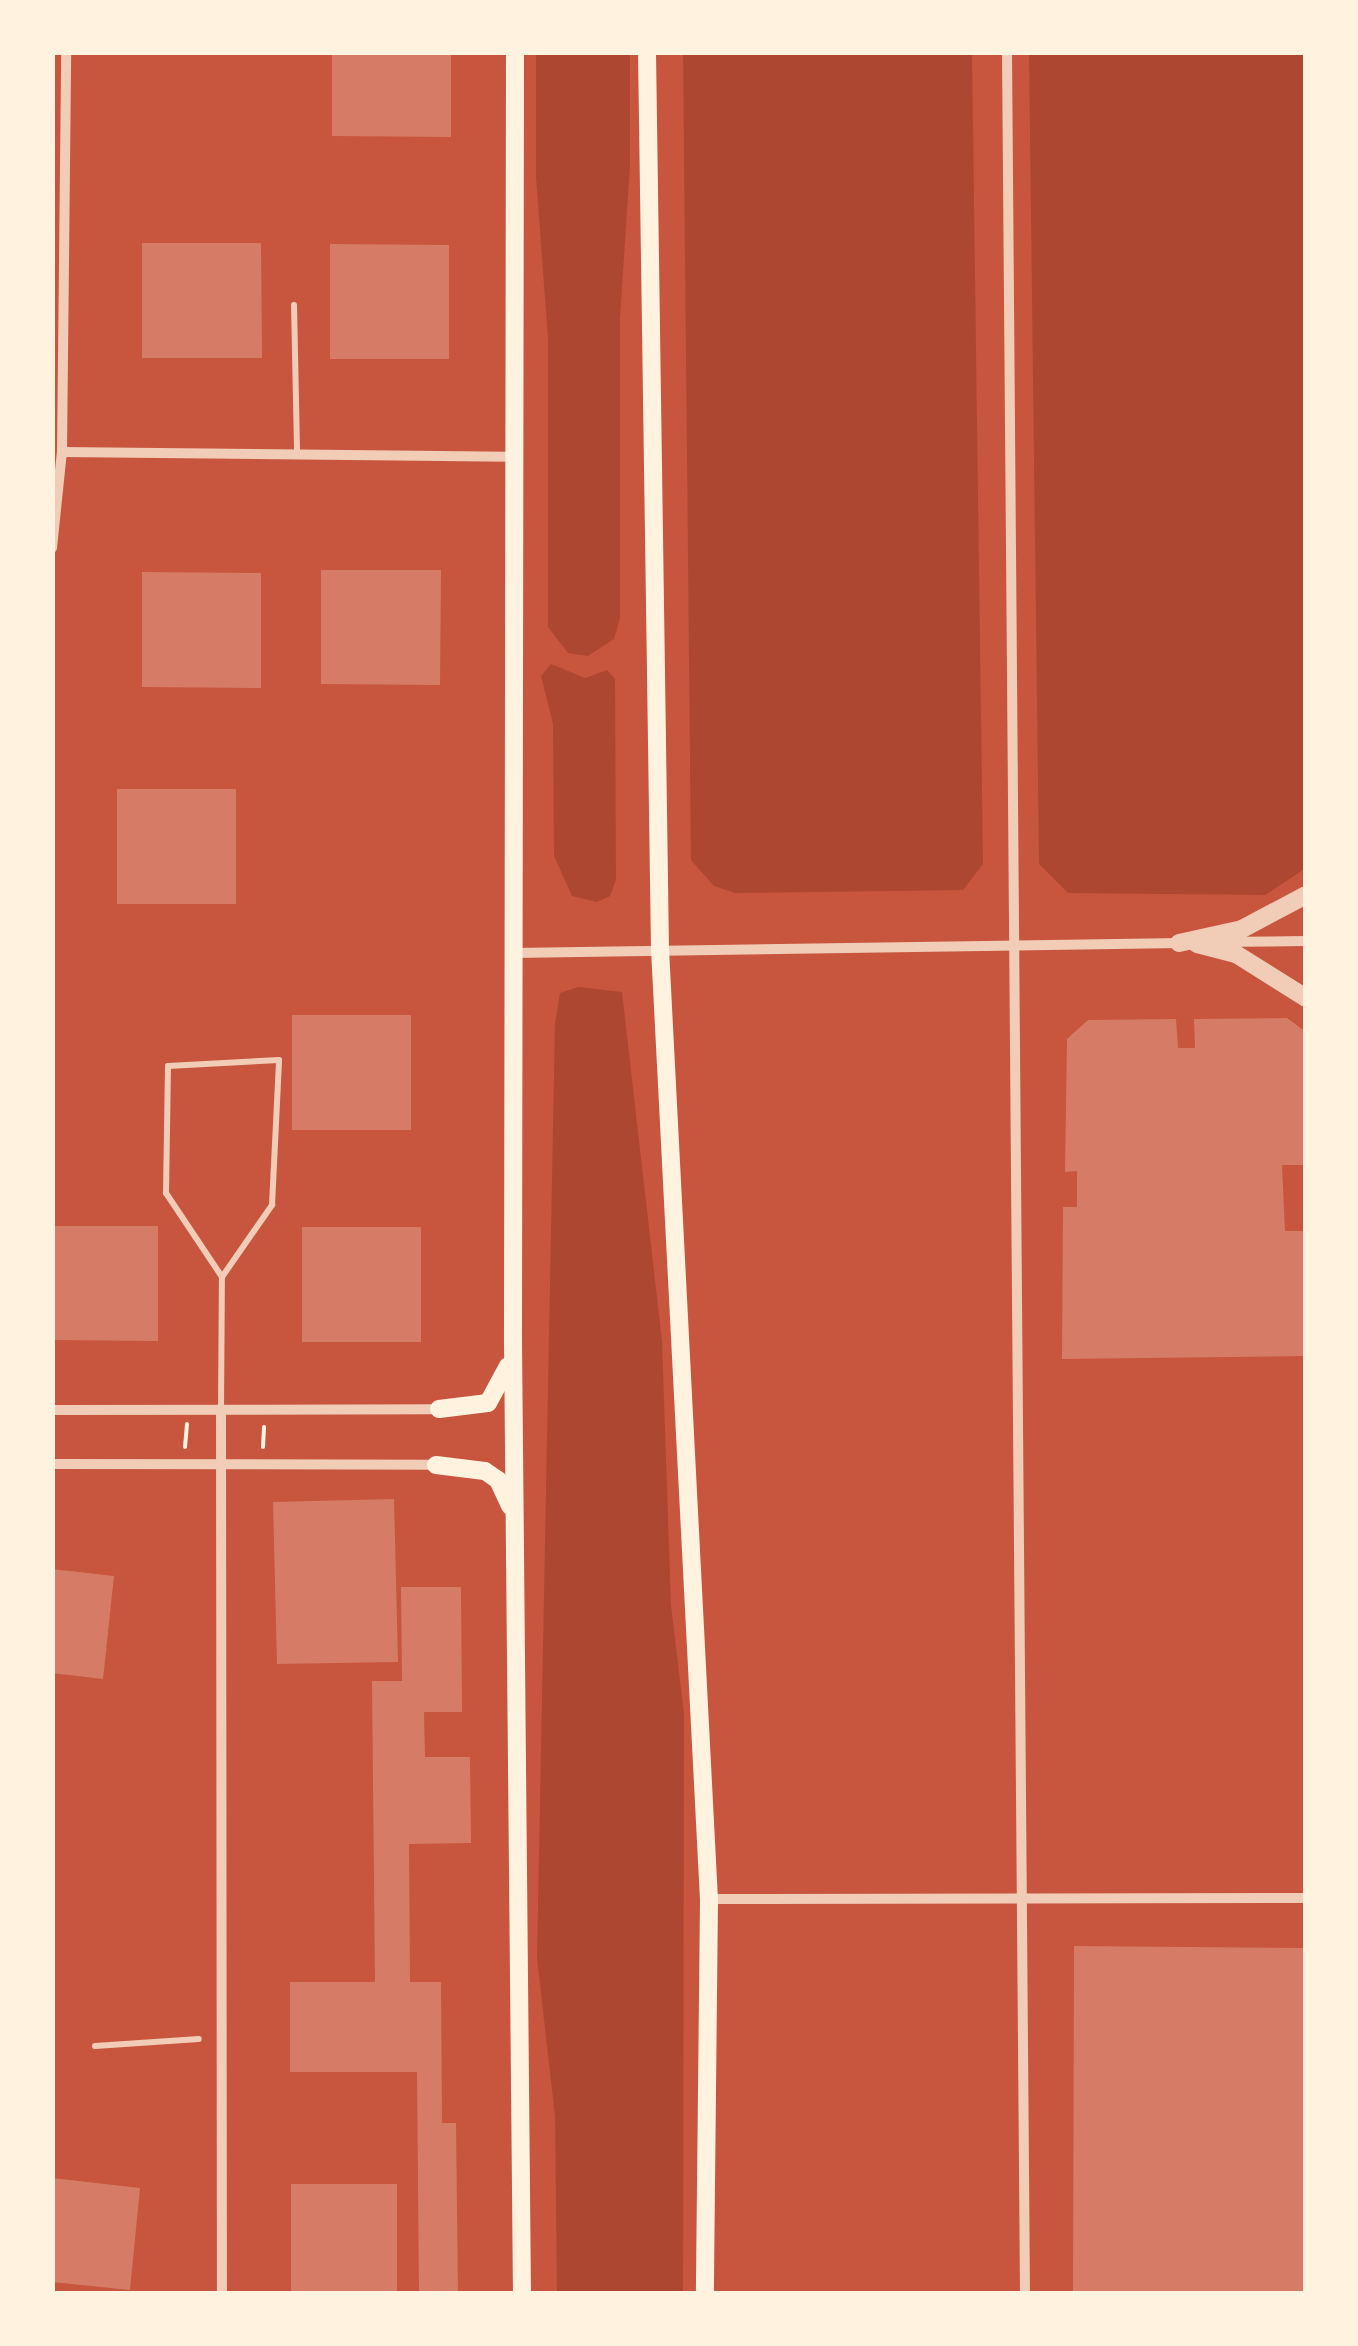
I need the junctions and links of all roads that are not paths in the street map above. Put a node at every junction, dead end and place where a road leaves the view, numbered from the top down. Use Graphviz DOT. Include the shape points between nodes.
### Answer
graph roads {
  1 [pos="66,52"];
  2 [pos="515,52"];
  3 [pos="647,52"];
  4 [pos="655,52"];
  5 [pos="1007,52"];
  6 [pos="647,91"];
  7 [pos="294,305"];
  8 [pos="62,452"];
  9 [pos="298,455"];
  10 [pos="517,457"];
  11 [pos="52,548"];
  12 [pos="1306,895"];
  13 [pos="1306,941"];
  14 [pos="1185,943"];
  15 [pos="1019,945"];
  16 [pos="660,949"];
  17 [pos="513,953"];
  18 [pos="1306,998"];
  19 [pos="222,1276"];
  20 [pos="513,1341"];
  21 [pos="439,1409"];
  22 [pos="52,1410"];
  23 [pos="221,1410"];
  24 [pos="52,1464"];
  25 [pos="436,1466"];
  26 [pos="221,1468"];
  27 [pos="514,1524"];
  28 [pos="1306,1898"];
  29 [pos="709,1899"];
  30 [pos="1023,1900"];
  31 [pos="199,2039"];
  32 [pos="95,2046"];
  33 [pos="222,2294"];
  34 [pos="522,2294"];
  35 [pos="705,2294"];
  36 [pos="1025,2294"];
  1 -- 8 [label="street"];
  2 -- 10 [label="main road"];
  3 -- 6 [label="main road"];
  4 -- 6 [label="street"];
  5 -- 15 [label="street"];
  6 -- 16 [label="main road"];
  7 -- 9 [label="lane"];
  8 -- 9 [label="street"];
  8 -- 11 [label="street"];
  9 -- 10 [label="street"];
  10 -- 17 [label="main road"];
  12 -- 14 [label="street" via="1242,929"];
  13 -- 14 [label="street"];
  14 -- 15 [label="street"];
  14 -- 18 [label="street" via="1236,954"];
  15 -- 16 [label="street"];
  15 -- 30 [label="street"];
  16 -- 17 [label="street"];
  16 -- 29 [label="main road"];
  17 -- 20 [label="main road"];
  19 -- 19 [label="lane" via="272,1206 279,1060 168,1066 166,1194"];
  19 -- 23 [label="lane"];
  20 -- 21 [label="main road" via="506,1376 488,1403"];
  20 -- 27 [label="main road"];
  21 -- 23 [label="street"];
  22 -- 23 [label="street"];
  23 -- 26 [label="street"];
  24 -- 26 [label="street"];
  25 -- 26 [label="street"];
  25 -- 27 [label="main road" via="473,1466 498,1480"];
  26 -- 33 [label="street"];
  27 -- 34 [label="main road"];
  28 -- 30 [label="street"];
  29 -- 30 [label="street"];
  29 -- 35 [label="main road"];
  30 -- 36 [label="street"];
  31 -- 32 [label="lane"];
}
